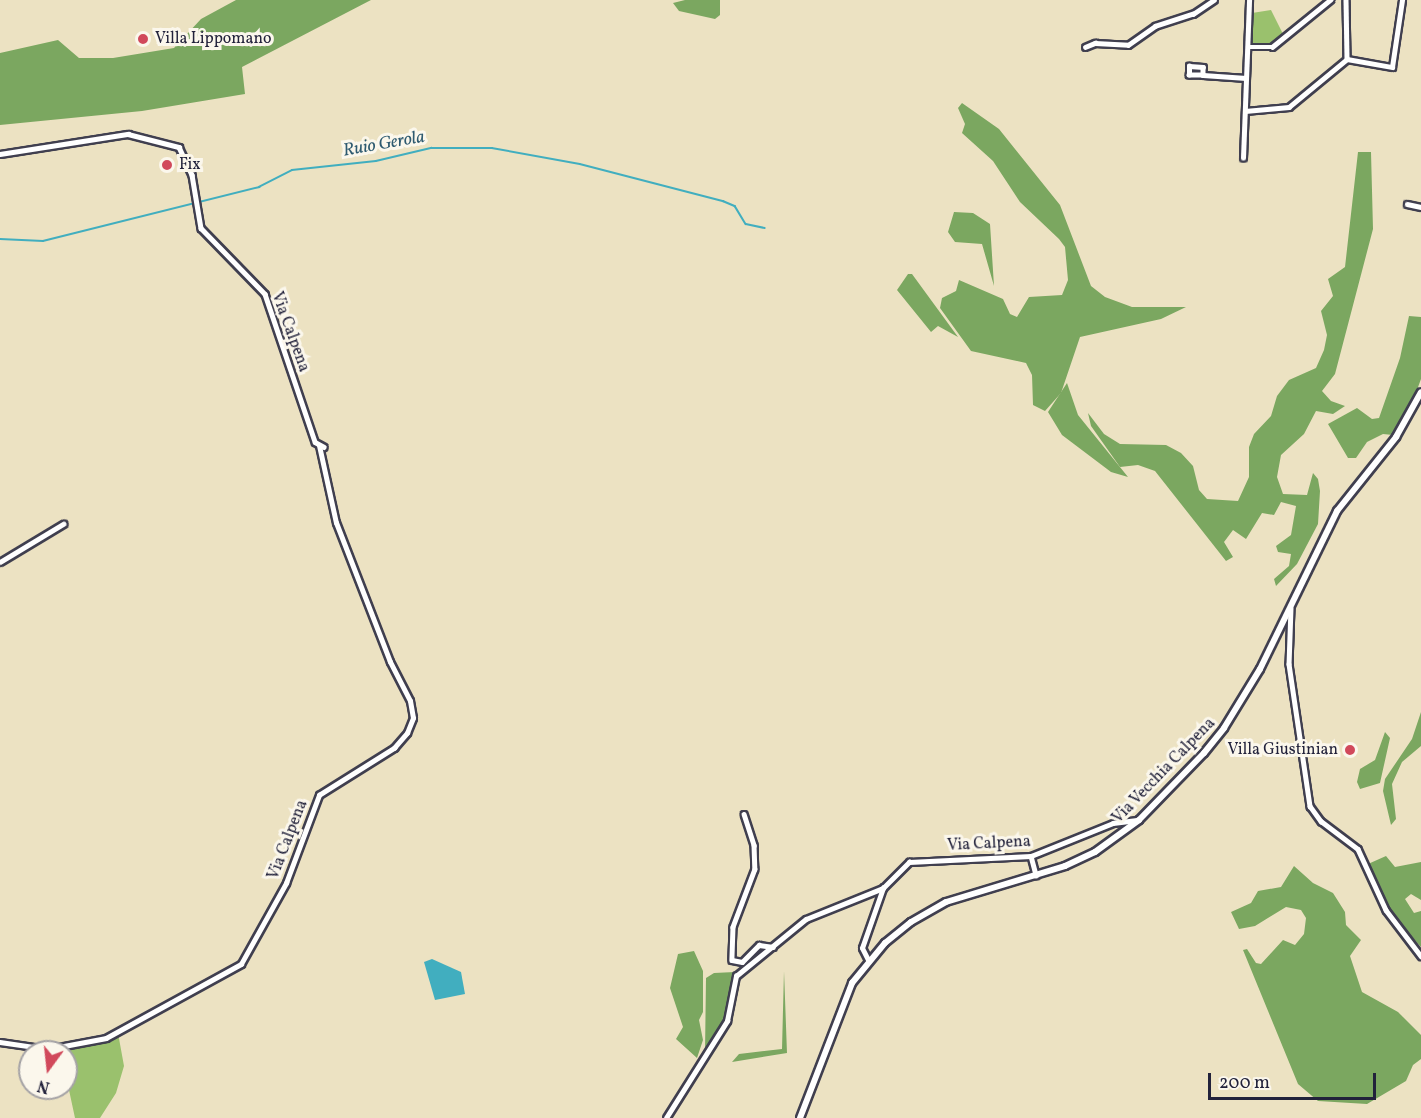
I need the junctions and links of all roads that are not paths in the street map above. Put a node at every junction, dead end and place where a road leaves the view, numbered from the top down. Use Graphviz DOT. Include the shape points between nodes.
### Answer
graph roads {
  1 [pos="1214,0"];
  2 [pos="1250,0"];
  3 [pos="1330,0"];
  4 [pos="1346,0"];
  5 [pos="1402,0"];
  6 [pos="1085,47"];
  7 [pos="1248,47"];
  8 [pos="1347,59"];
  9 [pos="1203,75"];
  10 [pos="1246,78"];
  11 [pos="1245,111"];
  12 [pos="0,154"];
  13 [pos="1243,158"];
  14 [pos="1407,204"];
  15 [pos="1421,207"];
  16 [pos="1421,392"];
  17 [pos="63,524"];
  18 [pos="0,562"];
  19 [pos="1290,602"];
  20 [pos="744,814"];
  21 [pos="1138,820"];
  22 [pos="1031,856"];
  23 [pos="1036,875"];
  24 [pos="883,888"];
  25 [pos="771,944"];
  26 [pos="1421,956"];
  27 [pos="868,960"];
  28 [pos="0,1042"];
  29 [pos="666,1118"];
  30 [pos="800,1118"];
  1 -- 6 [label="street" via="1193,14 1155,26 1128,45 1095,43"];
  2 -- 7 [label="street"];
  3 -- 7 [label="street" via="1272,47"];
  4 -- 8 [label="street"];
  5 -- 8 [label="street" via="1393,66"];
  7 -- 10 [label="street"];
  8 -- 11 [label="street" via="1289,107"];
  9 -- 10 [label="street"];
  10 -- 11 [label="street"];
  11 -- 13 [label="street"];
  12 -- 28 [label="street, Via Calpena" via="100,137 143,135 183,150 205,236 254,279 265,294 321,447 339,531 390,662 410,701 413,718 394,748 319,795 286,883 241,964 106,1038 48,1049"];
  14 -- 15 [label="street"];
  16 -- 19 [label="main road, Via Vecchia Calpena" via="1396,437 1337,511"];
  17 -- 18 [label="street"];
  19 -- 21 [label="main road, Via Vecchia Calpena" via="1260,669 1224,729"];
  19 -- 26 [label="street" via="1289,664 1310,806 1321,821 1358,849 1386,910"];
  20 -- 25 [label="street, Via Calpena" via="752,833 755,869 733,927 732,960 742,962 759,945"];
  21 -- 22 [label="street, Via Calpena" via="1113,823"];
  21 -- 23 [label="main road, Via Vecchia Calpena" via="1095,852"];
  22 -- 23 [label="street"];
  22 -- 24 [label="street, Via Calpena" via="915,860 902,866"];
  23 -- 27 [label="main road, Via Vecchia Calpena" via="934,907 897,932"];
  24 -- 25 [label="street, Via Calpena" via="806,919"];
  24 -- 27 [label="street, Via Calpena" via="862,948"];
  25 -- 29 [label="street, Via Calpena" via="734,979 727,1022"];
  27 -- 30 [label="main road, Via Vecchia Calpena" via="839,1011"];
}
